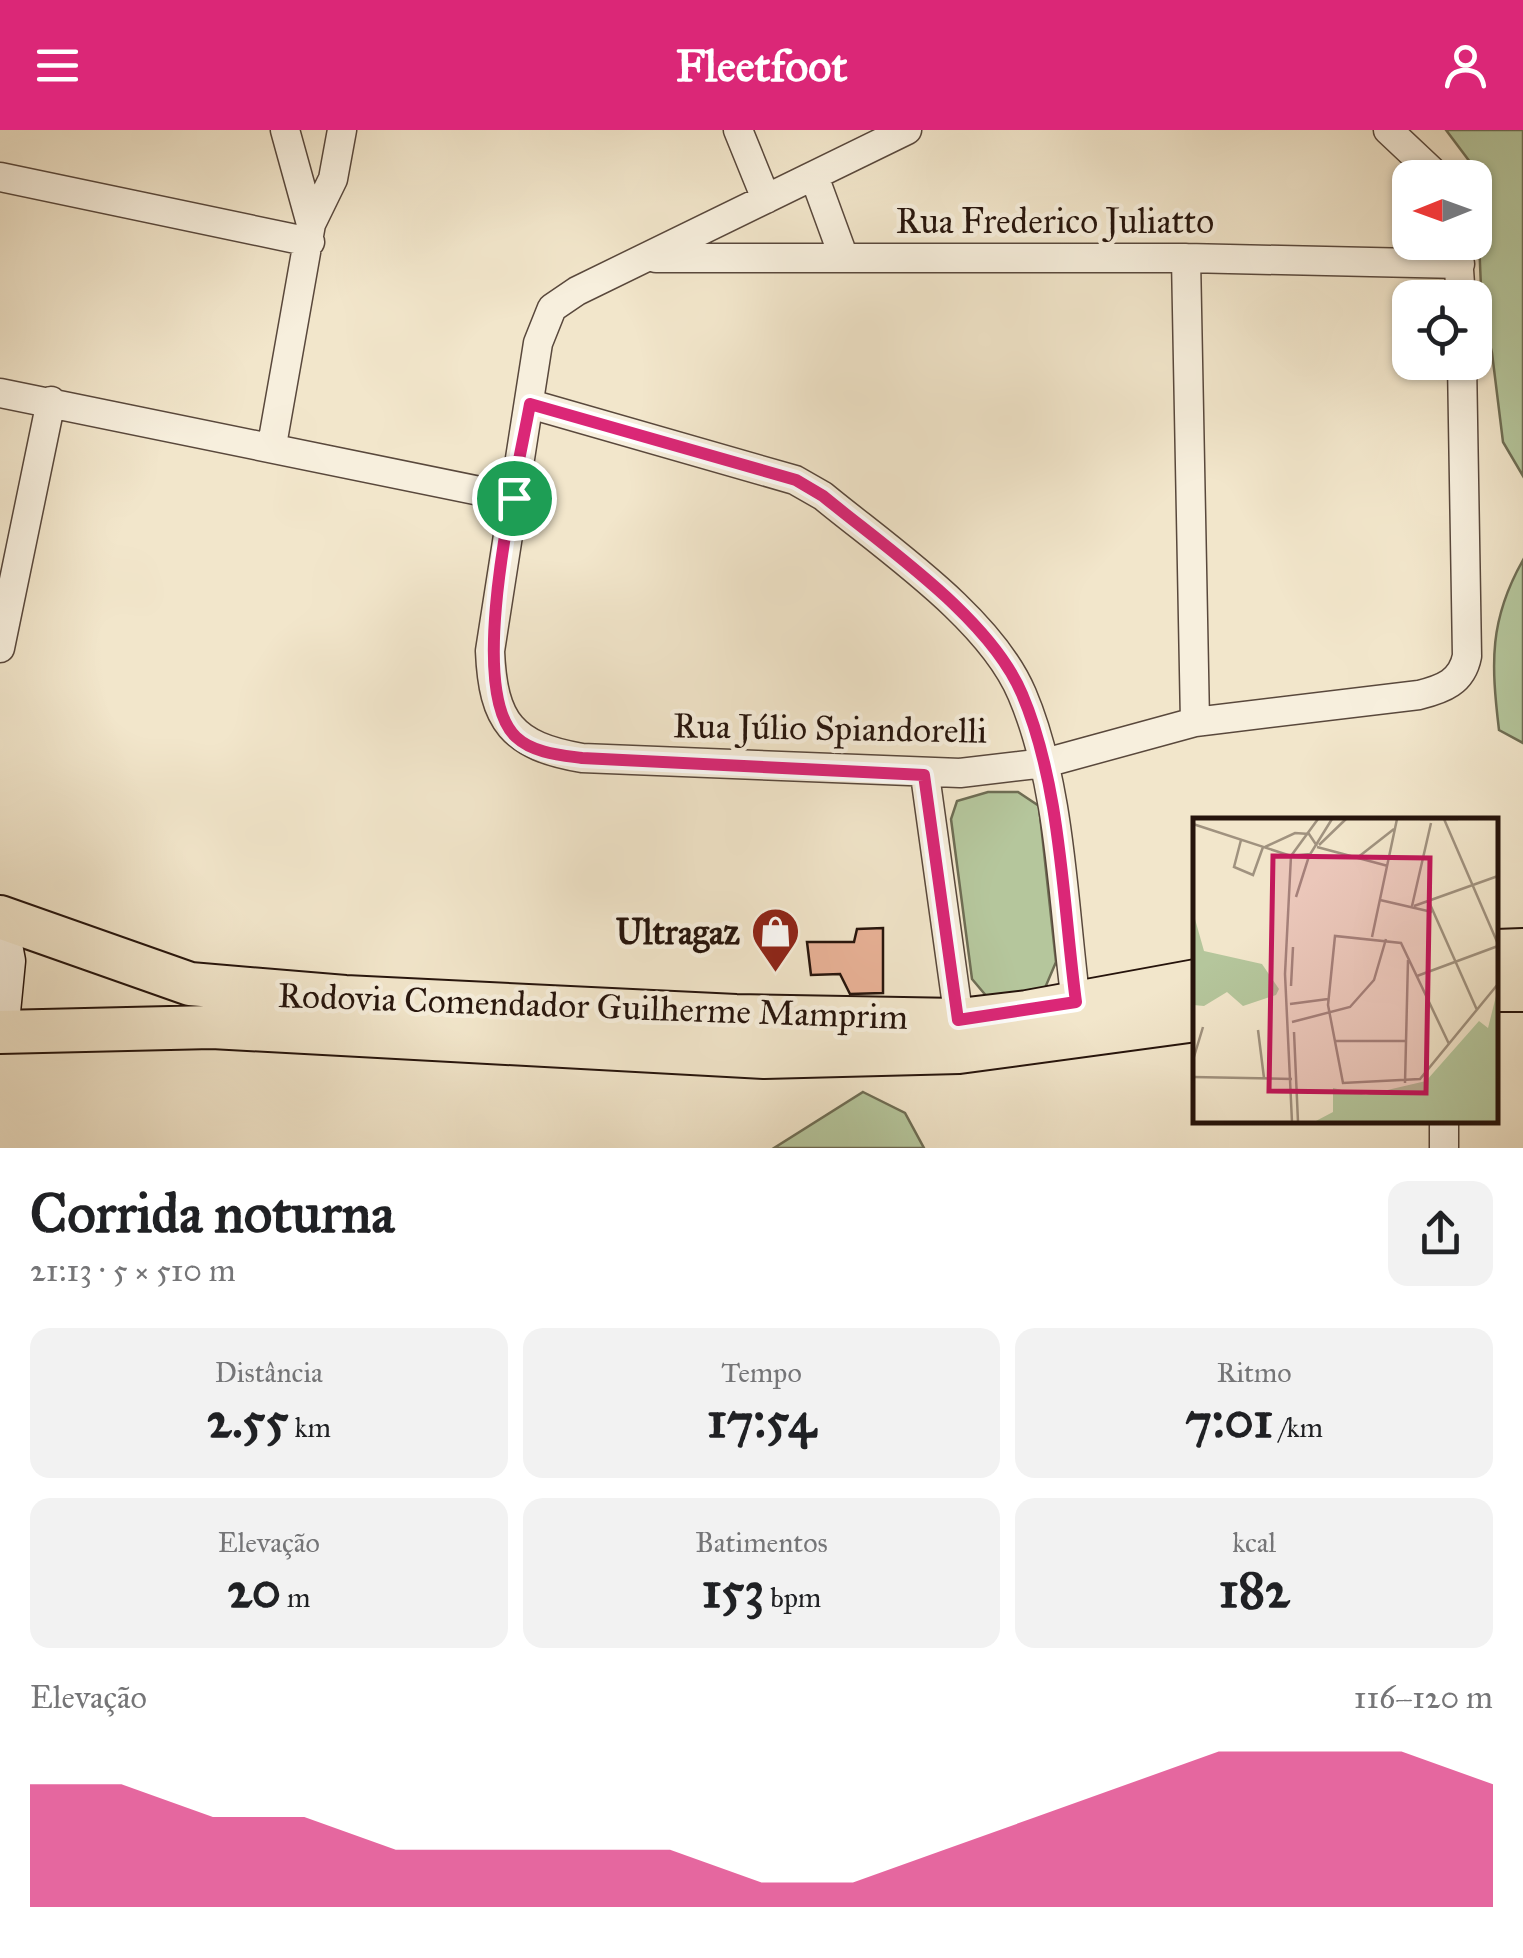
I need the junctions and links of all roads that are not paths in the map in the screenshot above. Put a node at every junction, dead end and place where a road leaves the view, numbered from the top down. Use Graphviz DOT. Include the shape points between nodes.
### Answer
graph roads {
  1 [pos="285,130"];
  2 [pos="342,130"];
  3 [pos="738,130"];
  4 [pos="908,130"];
  5 [pos="1388,130"];
  6 [pos="1424,160"];
  7 [pos="814,176"];
  8 [pos="0,177"];
  9 [pos="766,199"];
  10 [pos="310,233"];
  11 [pos="1392,255"];
  12 [pos="650,258"];
  13 [pos="844,258"];
  14 [pos="1186,258"];
  15 [pos="1462,380"];
  16 [pos="0,393"];
  17 [pos="51,402"];
  18 [pos="530,404"];
  19 [pos="272,446"];
  20 [pos="514,498"];
  21 [pos="5,604"];
  22 [pos="0,648"];
  23 [pos="1195,722"];
  24 [pos="1045,763"];
  25 [pos="924,775"];
  26 [pos="0,917"];
  27 [pos="0,930"];
  28 [pos="1523,950"];
  29 [pos="1498,951"];
  30 [pos="1193,982"];
  31 [pos="1076,1002"];
  32 [pos="958,1020"];
  33 [pos="1193,1020"];
  34 [pos="0,1022"];
  35 [pos="0,1032"];
  1 -- 10 [label="street"];
  2 -- 10 [label="street" via="333,179"];
  3 -- 9 [label="street"];
  4 -- 7 [label="street"];
  5 -- 6 [label="street"];
  7 -- 9 [label="street"];
  7 -- 13 [label="street"];
  8 -- 10 [label="street"];
  9 -- 12 [label="street"];
  10 -- 19 [label="street"];
  11 -- 14 [label="street, Rua Frederico Juliatto"];
  12 -- 13 [label="street, Rua Frederico Juliatto"];
  12 -- 18 [label="street" via="552,308 538,344"];
  13 -- 14 [label="street, Rua Frederico Juliatto"];
  14 -- 23 [label="street"];
  15 -- 23 [label="street, Rua Júlio Spiandorelli" via="1464,670 1419,695"];
  16 -- 17 [label="street"];
  17 -- 19 [label="street"];
  17 -- 21 [label="street"];
  18 -- 20 [label="street"];
  18 -- 24 [label="street" via="796,480 823,496 975,628 1022,692"];
  19 -- 20 [label="street"];
  20 -- 25 [label="street, Rua Júlio Spiandorelli" via="490,651 498,701 514,736 582,758"];
  21 -- 22 [label="street"];
  23 -- 24 [label="street, Rua Júlio Spiandorelli"];
  24 -- 25 [label="street, Rua Júlio Spiandorelli"];
  24 -- 31 [label="street"];
  25 -- 32 [label="street"];
  26 -- 32 [label="main road, Rodovia Comendador Guilherme Mamprim" via="190,984 238,990 736,1016"];
  27 -- 34 [label="street" via="6,961"];
  28 -- 29 [label="main road"];
  30 -- 31 [label="main road, Rodovia Comendador Guilherme Mamprim"];
  31 -- 32 [label="main road, Rodovia Comendador Guilherme Mamprim"];
  33 -- 35 [label="main road, Rodovia Comendador Guilherme Mamprim" via="959,1052 764,1057 252,1028"];
}
